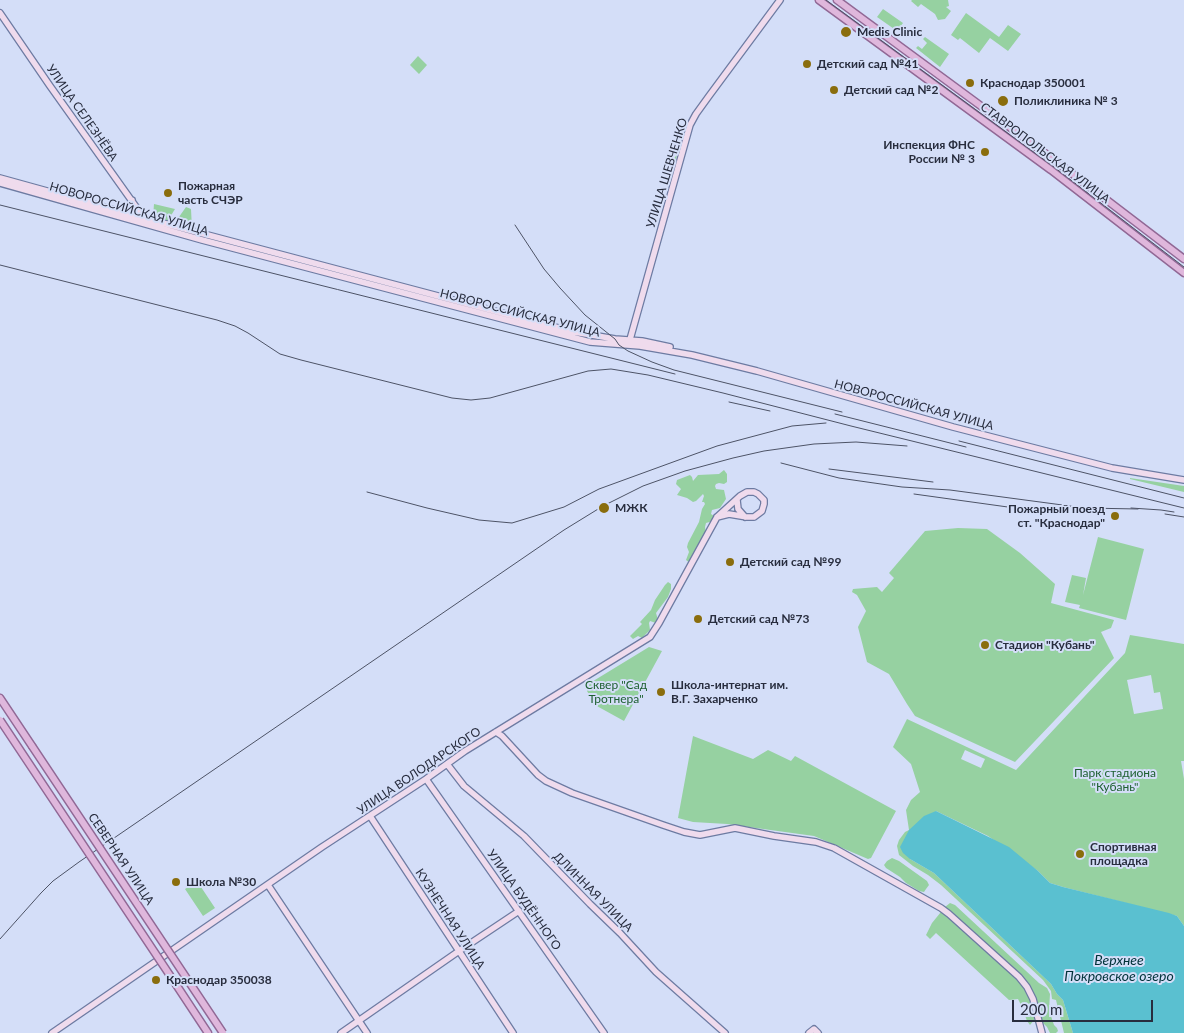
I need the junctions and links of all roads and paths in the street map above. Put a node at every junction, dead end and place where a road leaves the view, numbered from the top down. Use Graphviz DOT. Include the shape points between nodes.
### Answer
graph roads {
  1 [pos="780,0"];
  2 [pos="819,0"];
  3 [pos="837,0"];
  4 [pos="0,13"];
  5 [pos="0,178"];
  6 [pos="0,183"];
  7 [pos="132,200"];
  8 [pos="115,210"];
  9 [pos="144,218"];
  10 [pos="145,224"];
  11 [pos="1184,259"];
  12 [pos="1184,273"];
  13 [pos="629,342"];
  14 [pos="1136,470"];
  15 [pos="1184,480"];
  16 [pos="737,500"];
  17 [pos="717,517"];
  18 [pos="745,517"];
  19 [pos="0,698"];
  20 [pos="0,720"];
  21 [pos="496,732"];
  22 [pos="447,764"];
  23 [pos="426,779"];
  24 [pos="370,816"];
  25 [pos="268,885"];
  26 [pos="519,911"];
  27 [pos="459,951"];
  28 [pos="358,1020"];
  29 [pos="52,1033"];
  30 [pos="208,1033"];
  31 [pos="223,1033"];
  32 [pos="340,1033"];
  33 [pos="367,1033"];
  34 [pos="513,1033"];
  35 [pos="604,1033"];
  36 [pos="725,1033"];
  37 [pos="1042,1033"];
  1 -- 13 [label="street, УЛИЦА ШЕВЧЕНКО" via="690,125"];
  2 -- 12 [label="main road, СТАВРОПОЛЬСКАЯ УЛИЦА" via="1051,170"];
  3 -- 11 [label="main road, СТАВРОПОЛЬСКАЯ УЛИЦА"];
  4 -- 7 [label="street, УЛИЦА СЕЛЕЗНЁВА"];
  5 -- 8 [label="street, НОВОРОССИЙСКАЯ УЛИЦА"];
  6 -- 10 [label="street, НОВОРОССИЙСКАЯ УЛИЦА"];
  7 -- 8 [label="street" via="126,208"];
  7 -- 9 [label="street, УЛИЦА СЕЛЕЗНЁВА"];
  8 -- 9 [label="street, НОВОРОССИЙСКАЯ УЛИЦА"];
  9 -- 10 [label="street, УЛИЦА СЕЛЕЗНЁВА"];
  9 -- 13 [label="street, НОВОРОССИЙСКАЯ УЛИЦА" via="574,332"];
  10 -- 13 [label="street, НОВОРОССИЙСКАЯ УЛИЦА" via="590,342"];
  13 -- 14 [label="street, НОВОРОССИЙСКАЯ УЛИЦА" via="650,343 748,366 913,413"];
  13 -- 15 [label="street, НОВОРОССИЙСКАЯ УЛИЦА" via="756,371 1112,468"];
  16 -- 17 [label="street, УЛИЦА ВОЛОДАРСКОГО"];
  16 -- 18 [label="street" via="738,509"];
  16 -- 18 [label="street, УЛИЦА ВОЛОДАРСКОГО" via="747,492 754,492 764,500 764,508 758,515"];
  17 -- 18 [label="street" via="729,514"];
  17 -- 21 [label="street, УЛИЦА ВОЛОДАРСКОГО" via="650,637"];
  19 -- 31 [label="main road, СЕВЕРНАЯ УЛИЦА, bridge"];
  20 -- 30 [label="main road, СЕВЕРНАЯ УЛИЦА, bridge"];
  21 -- 22 [label="street, УЛИЦА ВОЛОДАРСКОГО"];
  21 -- 37 [label="street" via="538,775 572,793 684,832 700,835 736,828 816,842 834,848 920,895 949,914 1027,986"];
  22 -- 23 [label="street, УЛИЦА ВОЛОДАРСКОГО"];
  22 -- 36 [label="street, ДЛИННАЯ УЛИЦА" via="464,786 524,836 656,972"];
  23 -- 24 [label="street, УЛИЦА ВОЛОДАРСКОГО"];
  23 -- 26 [label="street, УЛИЦА БУДЁННОГО"];
  24 -- 25 [label="street, УЛИЦА ВОЛОДАРСКОГО"];
  24 -- 27 [label="street, КУЗНЕЧНАЯ УЛИЦА"];
  25 -- 28 [label="street"];
  25 -- 29 [label="street, УЛИЦА ВОЛОДАРСКОГО"];
  26 -- 27 [label="street"];
  26 -- 35 [label="street, УЛИЦА БУДЁННОГО"];
  27 -- 28 [label="street"];
  27 -- 34 [label="street, КУЗНЕЧНАЯ УЛИЦА"];
  28 -- 32 [label="street"];
  28 -- 33 [label="street"];
}
